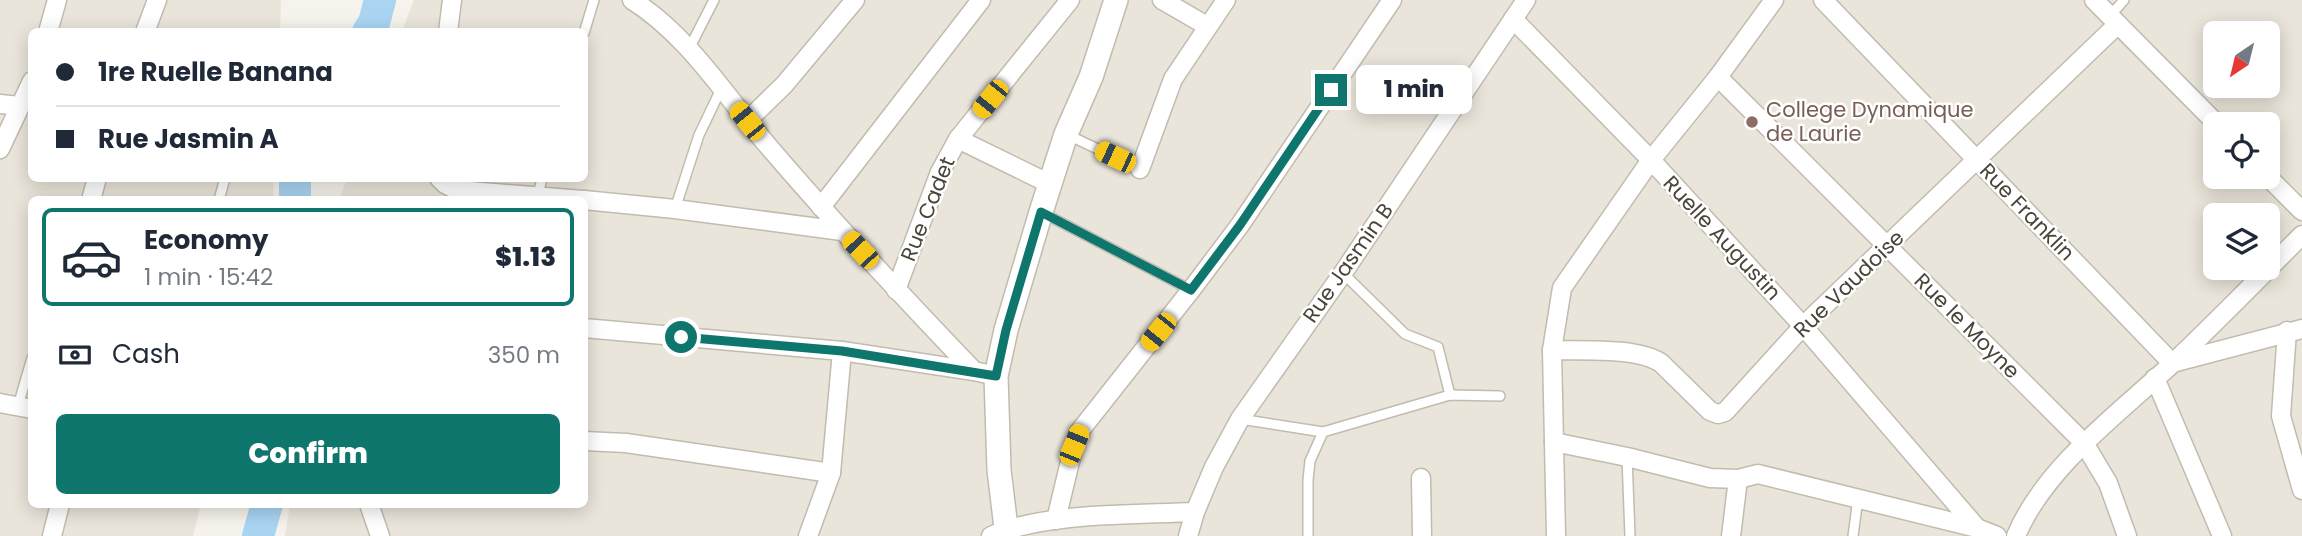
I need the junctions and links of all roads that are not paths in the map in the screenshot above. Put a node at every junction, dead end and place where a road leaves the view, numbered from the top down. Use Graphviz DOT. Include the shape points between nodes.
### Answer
graph roads {
  1 [pos="57,0"];
  2 [pos="157,0"];
  3 [pos="452,0"];
  4 [pos="592,0"];
  5 [pos="714,0"];
  6 [pos="855,0"];
  7 [pos="981,0"];
  8 [pos="1070,0"];
  9 [pos="1116,0"];
  10 [pos="1226,0"];
  11 [pos="1392,0"];
  12 [pos="1526,0"];
  13 [pos="1774,0"];
  14 [pos="1823,0"];
  15 [pos="2094,0"];
  16 [pos="2124,0"];
  17 [pos="635,1"];
  18 [pos="1170,2"];
  19 [pos="1513,19"];
  20 [pos="2114,20"];
  21 [pos="1207,26"];
  22 [pos="49,28"];
  23 [pos="146,28"];
  24 [pos="448,28"];
  25 [pos="585,28"];
  26 [pos="689,49"];
  27 [pos="1718,77"];
  28 [pos="721,89"];
  29 [pos="28,90"];
  30 [pos="0,104"];
  31 [pos="20,106"];
  32 [pos="2205,112"];
  33 [pos="747,121"];
  34 [pos="1066,134"];
  35 [pos="958,139"];
  36 [pos="0,149"];
  37 [pos="1651,160"];
  38 [pos="1978,161"];
  39 [pos="1140,169"];
  40 [pos="443,182"];
  41 [pos="1050,184"];
  42 [pos="540,187"];
  43 [pos="2280,189"];
  44 [pos="570,196"];
  45 [pos="588,200"];
  46 [pos="821,207"];
  47 [pos="675,209"];
  48 [pos="2302,211"];
  49 [pos="1041,212"];
  50 [pos="842,231"];
  51 [pos="2302,235"];
  52 [pos="1888,246"];
  53 [pos="1343,273"];
  54 [pos="896,290"];
  55 [pos="1191,290"];
  56 [pos="1803,326"];
  57 [pos="588,328"];
  58 [pos="2295,330"];
  59 [pos="1552,350"];
  60 [pos="842,351"];
  61 [pos="2172,363"];
  62 [pos="28,370"];
  63 [pos="985,373"];
  64 [pos="2155,378"];
  65 [pos="1450,395"];
  66 [pos="1500,396"];
  67 [pos="16,406"];
  68 [pos="1240,419"];
  69 [pos="1323,432"];
  70 [pos="588,441"];
  71 [pos="1554,442"];
  72 [pos="2084,443"];
  73 [pos="1627,457"];
  74 [pos="831,472"];
  75 [pos="1421,478"];
  76 [pos="1738,479"];
  77 [pos="2302,490"];
  78 [pos="1857,498"];
  79 [pos="60,508"];
  80 [pos="370,508"];
  81 [pos="1195,512"];
  82 [pos="1056,520"];
  83 [pos="1977,528"];
  84 [pos="1001,534"];
  85 [pos="52,536"];
  86 [pos="380,536"];
  87 [pos="808,536"];
  88 [pos="1188,536"];
  89 [pos="1308,536"];
  90 [pos="1422,536"];
  91 [pos="1556,536"];
  92 [pos="1630,536"];
  93 [pos="1731,536"];
  94 [pos="1853,536"];
  95 [pos="1997,536"];
  96 [pos="2016,536"];
  97 [pos="2127,536"];
  98 [pos="2222,536"];
  1 -- 22 [label="street"];
  2 -- 23 [label="street"];
  3 -- 24 [label="street"];
  4 -- 25 [label="lane"];
  5 -- 26 [label="lane"];
  6 -- 33 [label="street" via="784,85"];
  7 -- 46 [label="street"];
  8 -- 35 [label="street, Rue Cadet"];
  9 -- 34 [label="street"];
  10 -- 21 [label="street"];
  11 -- 55 [label="street"];
  12 -- 19 [label="street, Rue Jasmin B"];
  13 -- 27 [label="street"];
  14 -- 38 [label="street, Rue Franklin"];
  15 -- 20 [label="street"];
  16 -- 20 [label="lane"];
  17 -- 26 [label="street"];
  18 -- 21 [label="street"];
  19 -- 37 [label="street, Ruelle Augustin"];
  19 -- 53 [label="street, Rue Jasmin B"];
  20 -- 32 [label="street"];
  20 -- 38 [label="street, Rue Vaudoise"];
  21 -- 39 [label="street" via="1174,79"];
  26 -- 28 [label="street"];
  27 -- 37 [label="street"];
  27 -- 52 [label="street, Rue le Moyne"];
  28 -- 33 [label="street"];
  28 -- 47 [label="lane" via="699,135"];
  29 -- 31 [label="street"];
  30 -- 31 [label="street"];
  31 -- 36 [label="street"];
  33 -- 46 [label="street"];
  34 -- 39 [label="lane"];
  34 -- 41 [label="street"];
  35 -- 41 [label="street"];
  35 -- 54 [label="street, Rue Cadet" via="940,172"];
  37 -- 56 [label="street, Ruelle Augustin"];
  37 -- 59 [label="street" via="1562,288"];
  38 -- 52 [label="street, Rue Vaudoise"];
  38 -- 61 [label="street, Rue Franklin"];
  40 -- 42 [label="street" via="457,190"];
  41 -- 49 [label="street"];
  42 -- 44 [label="street"];
  43 -- 48 [label="street"];
  45 -- 47 [label="street"];
  46 -- 50 [label="street"];
  47 -- 50 [label="street"];
  49 -- 55 [label="lane"];
  49 -- 63 [label="street" via="1006,330"];
  50 -- 54 [label="street"];
  51 -- 61 [label="street"];
  52 -- 56 [label="street, Rue Vaudoise"];
  52 -- 72 [label="street, Rue le Moyne"];
  53 -- 65 [label="lane" via="1405,334 1438,347"];
  53 -- 68 [label="street, Rue Jasmin B"];
  54 -- 63 [label="street"];
  55 -- 82 [label="street" via="1079,432"];
  56 -- 59 [label="street, Rue Vaudoise" via="1725,412 1718,414 1653,358"];
  56 -- 83 [label="street, Ruelle Augustin"];
  57 -- 60 [label="street"];
  58 -- 61 [label="street"];
  58 -- 77 [label="street" via="2281,415"];
  59 -- 71 [label="street"];
  60 -- 63 [label="street"];
  60 -- 74 [label="street"];
  61 -- 64 [label="street"];
  62 -- 67 [label="lane"];
  63 -- 84 [label="street" via="999,470"];
  64 -- 72 [label="street"];
  64 -- 98 [label="street"];
  65 -- 66 [label="lane"];
  65 -- 69 [label="lane"];
  68 -- 69 [label="lane"];
  68 -- 81 [label="street, Rue Jasmin B"];
  69 -- 89 [label="lane" via="1310,461"];
  70 -- 74 [label="street"];
  71 -- 73 [label="street"];
  71 -- 91 [label="street"];
  72 -- 96 [label="street" via="2026,513"];
  72 -- 97 [label="street, Rue le Moyne" via="2108,483"];
  73 -- 76 [label="street" via="1710,478"];
  73 -- 92 [label="lane"];
  74 -- 87 [label="street"];
  75 -- 90 [label="street"];
  76 -- 78 [label="street" via="1759,474"];
  76 -- 93 [label="street"];
  78 -- 83 [label="street"];
  78 -- 94 [label="lane"];
  79 -- 85 [label="street"];
  80 -- 86 [label="street"];
  81 -- 82 [label="street"];
  81 -- 88 [label="street, Rue Jasmin B"];
  82 -- 84 [label="street"];
  83 -- 95 [label="street"];
}
